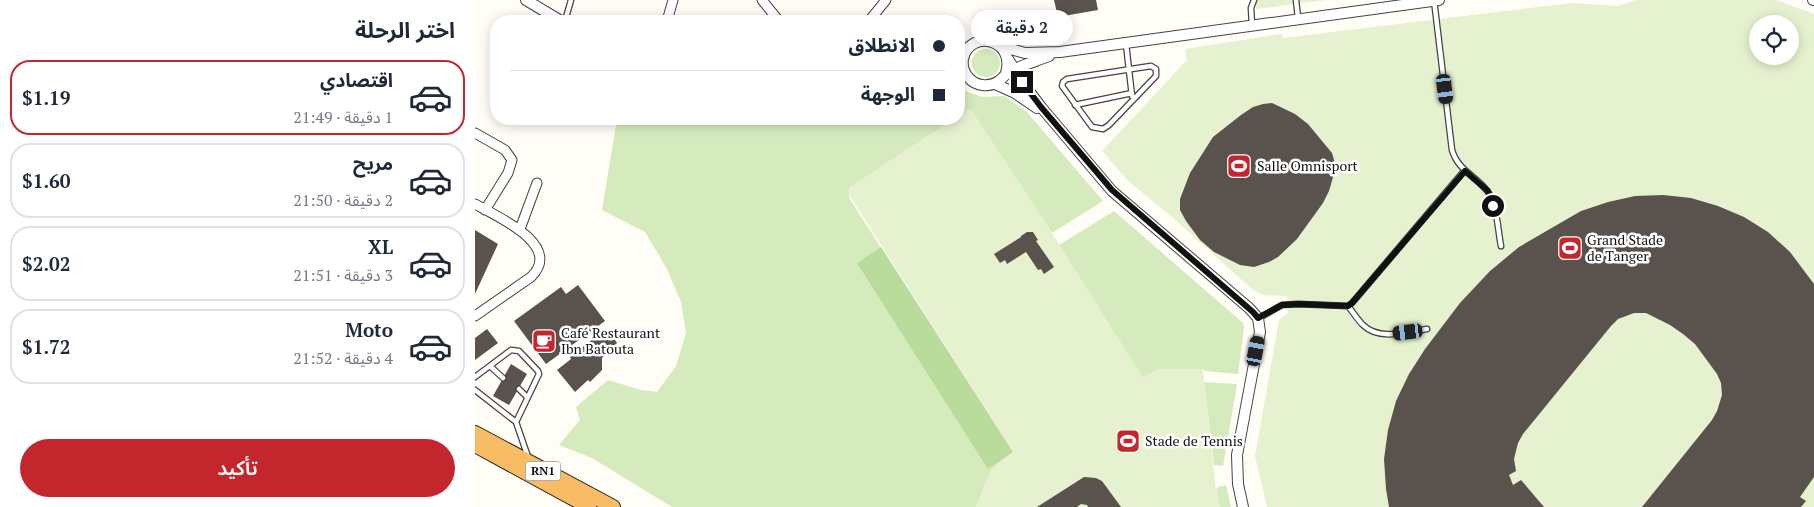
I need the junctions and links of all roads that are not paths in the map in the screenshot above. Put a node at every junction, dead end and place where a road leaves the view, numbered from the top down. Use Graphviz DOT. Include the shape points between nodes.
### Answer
graph roads {
  1 [pos="526,0"];
  2 [pos="571,0"];
  3 [pos="673,0"];
  4 [pos="886,0"];
  5 [pos="1254,0"];
  6 [pos="1296,0"];
  7 [pos="1434,0"];
  8 [pos="1439,0"];
  9 [pos="764,1"];
  10 [pos="1398,3"];
  11 [pos="551,15"];
  12 [pos="567,15"];
  13 [pos="669,15"];
  14 [pos="774,15"];
  15 [pos="874,15"];
  16 [pos="1298,19"];
  17 [pos="1252,25"];
  18 [pos="1126,43"];
  19 [pos="1000,46"];
  20 [pos="965,52"];
  21 [pos="1060,52"];
  22 [pos="1129,70"];
  23 [pos="1010,71"];
  24 [pos="965,77"];
  25 [pos="995,84"];
  26 [pos="1132,93"];
  27 [pos="1132,100"];
  28 [pos="1075,105"];
  29 [pos="1051,119"];
  30 [pos="475,133"];
  31 [pos="1465,171"];
  32 [pos="537,183"];
  33 [pos="475,204"];
  34 [pos="485,210"];
  35 [pos="520,230"];
  36 [pos="1501,246"];
  37 [pos="1348,306"];
  38 [pos="475,316"];
  39 [pos="1258,318"];
  40 [pos="1427,330"];
  41 [pos="490,366"];
  42 [pos="475,378"];
  43 [pos="503,378"];
  44 [pos="519,389"];
  45 [pos="475,390"];
  46 [pos="527,397"];
  47 [pos="516,422"];
  48 [pos="475,433"];
  49 [pos="475,445"];
  50 [pos="529,463"];
  51 [pos="589,507"];
  52 [pos="613,507"];
  53 [pos="1243,507"];
  1 -- 11 [label="street"];
  2 -- 12 [label="lane"];
  3 -- 13 [label="street"];
  4 -- 15 [label="street"];
  5 -- 17 [label="lane"];
  6 -- 16 [label="lane"];
  7 -- 8 [label="street"];
  7 -- 10 [label="street"];
  7 -- 31 [label="lane" via="1452,150"];
  9 -- 14 [label="street"];
  10 -- 16 [label="street"];
  16 -- 17 [label="street"];
  17 -- 18 [label="street"];
  18 -- 21 [label="street"];
  18 -- 22 [label="lane"];
  19 -- 20 [label="street" via="994,42 979,41"];
  19 -- 21 [label="street" via="1025,53"];
  19 -- 23 [label="street" via="1008,59"];
  21 -- 23 [label="street"];
  22 -- 26 [label="lane"];
  22 -- 27 [label="lane" via="1151,66 1157,71 1156,76"];
  22 -- 28 [label="lane" via="1065,80 1063,88"];
  23 -- 25 [label="street"];
  23 -- 29 [label="street"];
  24 -- 25 [label="street" via="981,85"];
  25 -- 29 [label="street" via="1025,99"];
  26 -- 27 [label="lane"];
  26 -- 28 [label="lane"];
  27 -- 28 [label="lane" via="1103,129 1092,127"];
  29 -- 39 [label="street" via="1112,190"];
  30 -- 34 [label="street" via="505,150 512,160 509,173"];
  31 -- 36 [label="lane" via="1491,196"];
  31 -- 37 [label="lane"];
  32 -- 35 [label="street"];
  33 -- 34 [label="street"];
  34 -- 35 [label="street"];
  35 -- 38 [label="street" via="537,252 537,270"];
  37 -- 39 [label="lane" via="1282,305"];
  37 -- 40 [label="lane" via="1363,325 1378,333"];
  39 -- 53 [label="street" via="1260,332 1237,455"];
  41 -- 42 [label="lane"];
  41 -- 43 [label="lane"];
  41 -- 46 [label="lane" via="511,350 519,351 539,372"];
  44 -- 46 [label="lane"];
  45 -- 47 [label="lane"];
  46 -- 47 [label="lane"];
  47 -- 50 [label="lane"];
  48 -- 50 [label="highway, RN1"];
  49 -- 51 [label="highway, RN1"];
  50 -- 52 [label="highway, RN1"];
}
